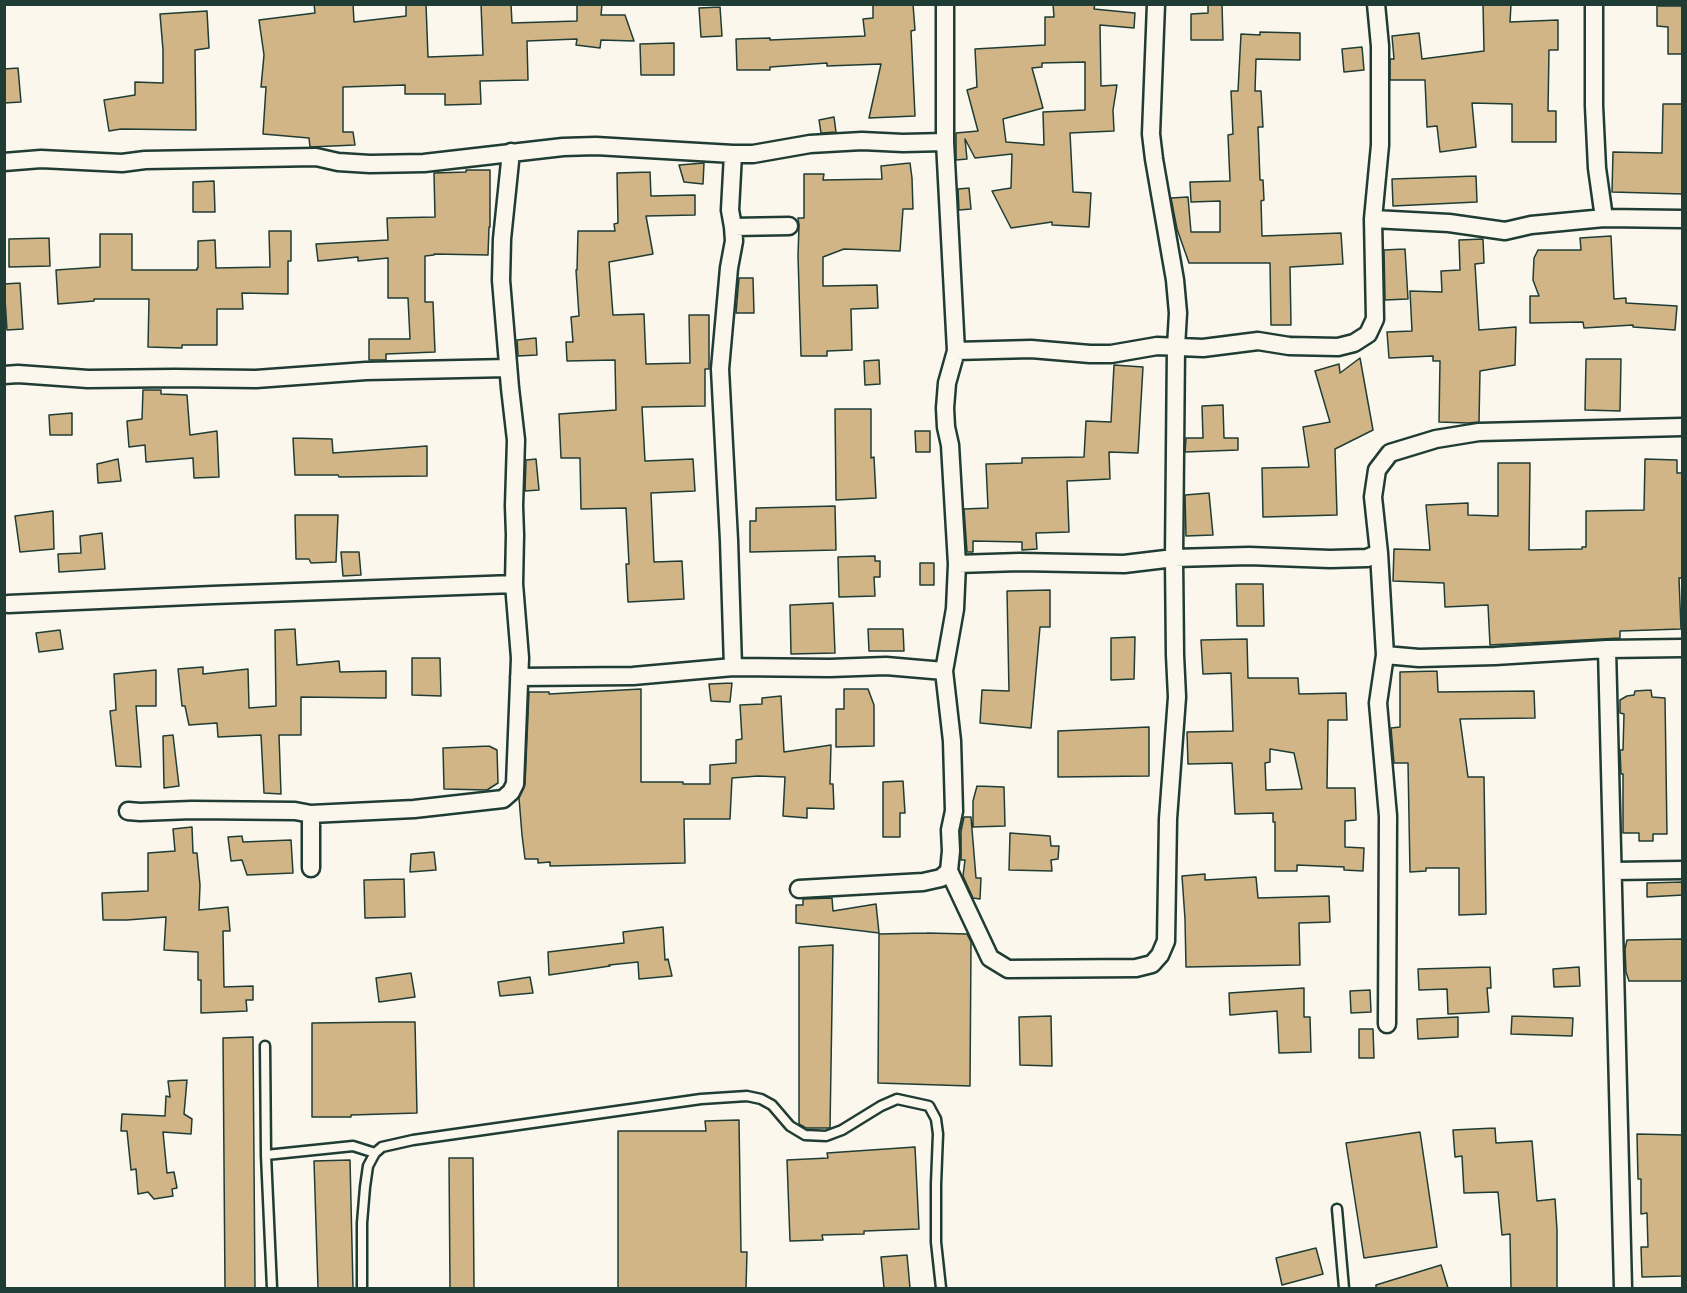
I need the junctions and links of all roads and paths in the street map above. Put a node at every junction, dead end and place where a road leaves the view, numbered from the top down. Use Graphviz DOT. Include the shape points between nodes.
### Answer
graph roads {
  1 [pos="945,4"];
  2 [pos="1156,4"];
  3 [pos="1376,4"];
  4 [pos="1594,4"];
  5 [pos="945,142"];
  6 [pos="511,152"];
  7 [pos="733,154"];
  8 [pos="4,162"];
  9 [pos="1604,218"];
  10 [pos="1373,219"];
  11 [pos="1683,219"];
  12 [pos="789,226"];
  13 [pos="734,227"];
  14 [pos="1176,347"];
  15 [pos="956,351"];
  16 [pos="508,368"];
  17 [pos="4,375"];
  18 [pos="1683,427"];
  19 [pos="1379,553"];
  20 [pos="1174,558"];
  21 [pos="957,564"];
  22 [pos="514,584"];
  23 [pos="8,604"];
  24 [pos="1683,648"];
  25 [pos="1607,649"];
  26 [pos="1384,655"];
  27 [pos="732,667"];
  28 [pos="944,670"];
  29 [pos="519,677"];
  30 [pos="128,811"];
  31 [pos="310,814"];
  32 [pos="311,868"];
  33 [pos="1683,870"];
  34 [pos="949,871"];
  35 [pos="1613,871"];
  36 [pos="799,889"];
  37 [pos="1387,1024"];
  38 [pos="265,1046"];
  39 [pos="375,1154"];
  40 [pos="266,1155"];
  41 [pos="1337,1209"];
  42 [pos="272,1288"];
  43 [pos="362,1288"];
  44 [pos="941,1288"];
  45 [pos="1344,1288"];
  46 [pos="1623,1288"];
  1 -- 5 [label="street"];
  2 -- 14 [label="street" via="1151,134 1175,280"];
  3 -- 10 [label="street" via="1380,145"];
  4 -- 9 [label="street" via="1596,168"];
  5 -- 7 [label="street" via="820,143"];
  5 -- 15 [label="street"];
  6 -- 7 [label="street" via="596,146"];
  6 -- 8 [label="street" via="424,163 359,164 316,157"];
  6 -- 16 [label="street" via="501,269"];
  7 -- 13 [label="street" via="730,210"];
  9 -- 10 [label="street" via="1505,231"];
  9 -- 11 [label="street"];
  10 -- 14 [label="street" via="1375,319 1368,334 1338,347 1258,341"];
  12 -- 13 [label="street"];
  13 -- 27 [label="street" via="720,369"];
  14 -- 15 [label="street" via="1157,346 1111,354 1031,349"];
  14 -- 20 [label="street"];
  15 -- 21 [label="street" via="945,408"];
  16 -- 17 [label="street" via="366,371 256,379"];
  16 -- 22 [label="street" via="516,440"];
  18 -- 19 [label="street" via="1479,432 1390,453 1377,470 1372,497"];
  19 -- 20 [label="street" via="1367,558"];
  19 -- 26 [label="street"];
  20 -- 21 [label="street" via="1124,564"];
  20 -- 34 [label="street" via="1177,697 1168,819 1167,932 1160,955 1152,964 1136,968 1008,969 990,958"];
  21 -- 28 [label="street" via="955,609"];
  22 -- 23 [label="street"];
  22 -- 29 [label="street"];
  24 -- 25 [label="street"];
  25 -- 26 [label="street" via="1495,656"];
  25 -- 35 [label="street"];
  26 -- 37 [label="street" via="1378,703 1388,816"];
  27 -- 28 [label="street" via="886,666"];
  27 -- 29 [label="street" via="633,676"];
  28 -- 34 [label="street" via="953,753"];
  29 -- 31 [label="street" via="515,784 503,799 414,809"];
  30 -- 31 [label="street"];
  31 -- 32 [label="street"];
  33 -- 35 [label="street"];
  34 -- 36 [label="street" via="941,878 923,882"];
  35 -- 46 [label="street"];
  38 -- 40 [label="lane"];
  39 -- 40 [label="lane" via="353,1146"];
  39 -- 43 [label="lane" via="368,1166 365,1187"];
  39 -- 44 [label="lane" via="382,1147 413,1140 701,1098 747,1096 772,1105 790,1126 805,1135 826,1136 897,1099 915,1102 928,1106 939,1134 936,1242"];
  40 -- 42 [label="lane"];
  41 -- 45 [label="lane"];
}
